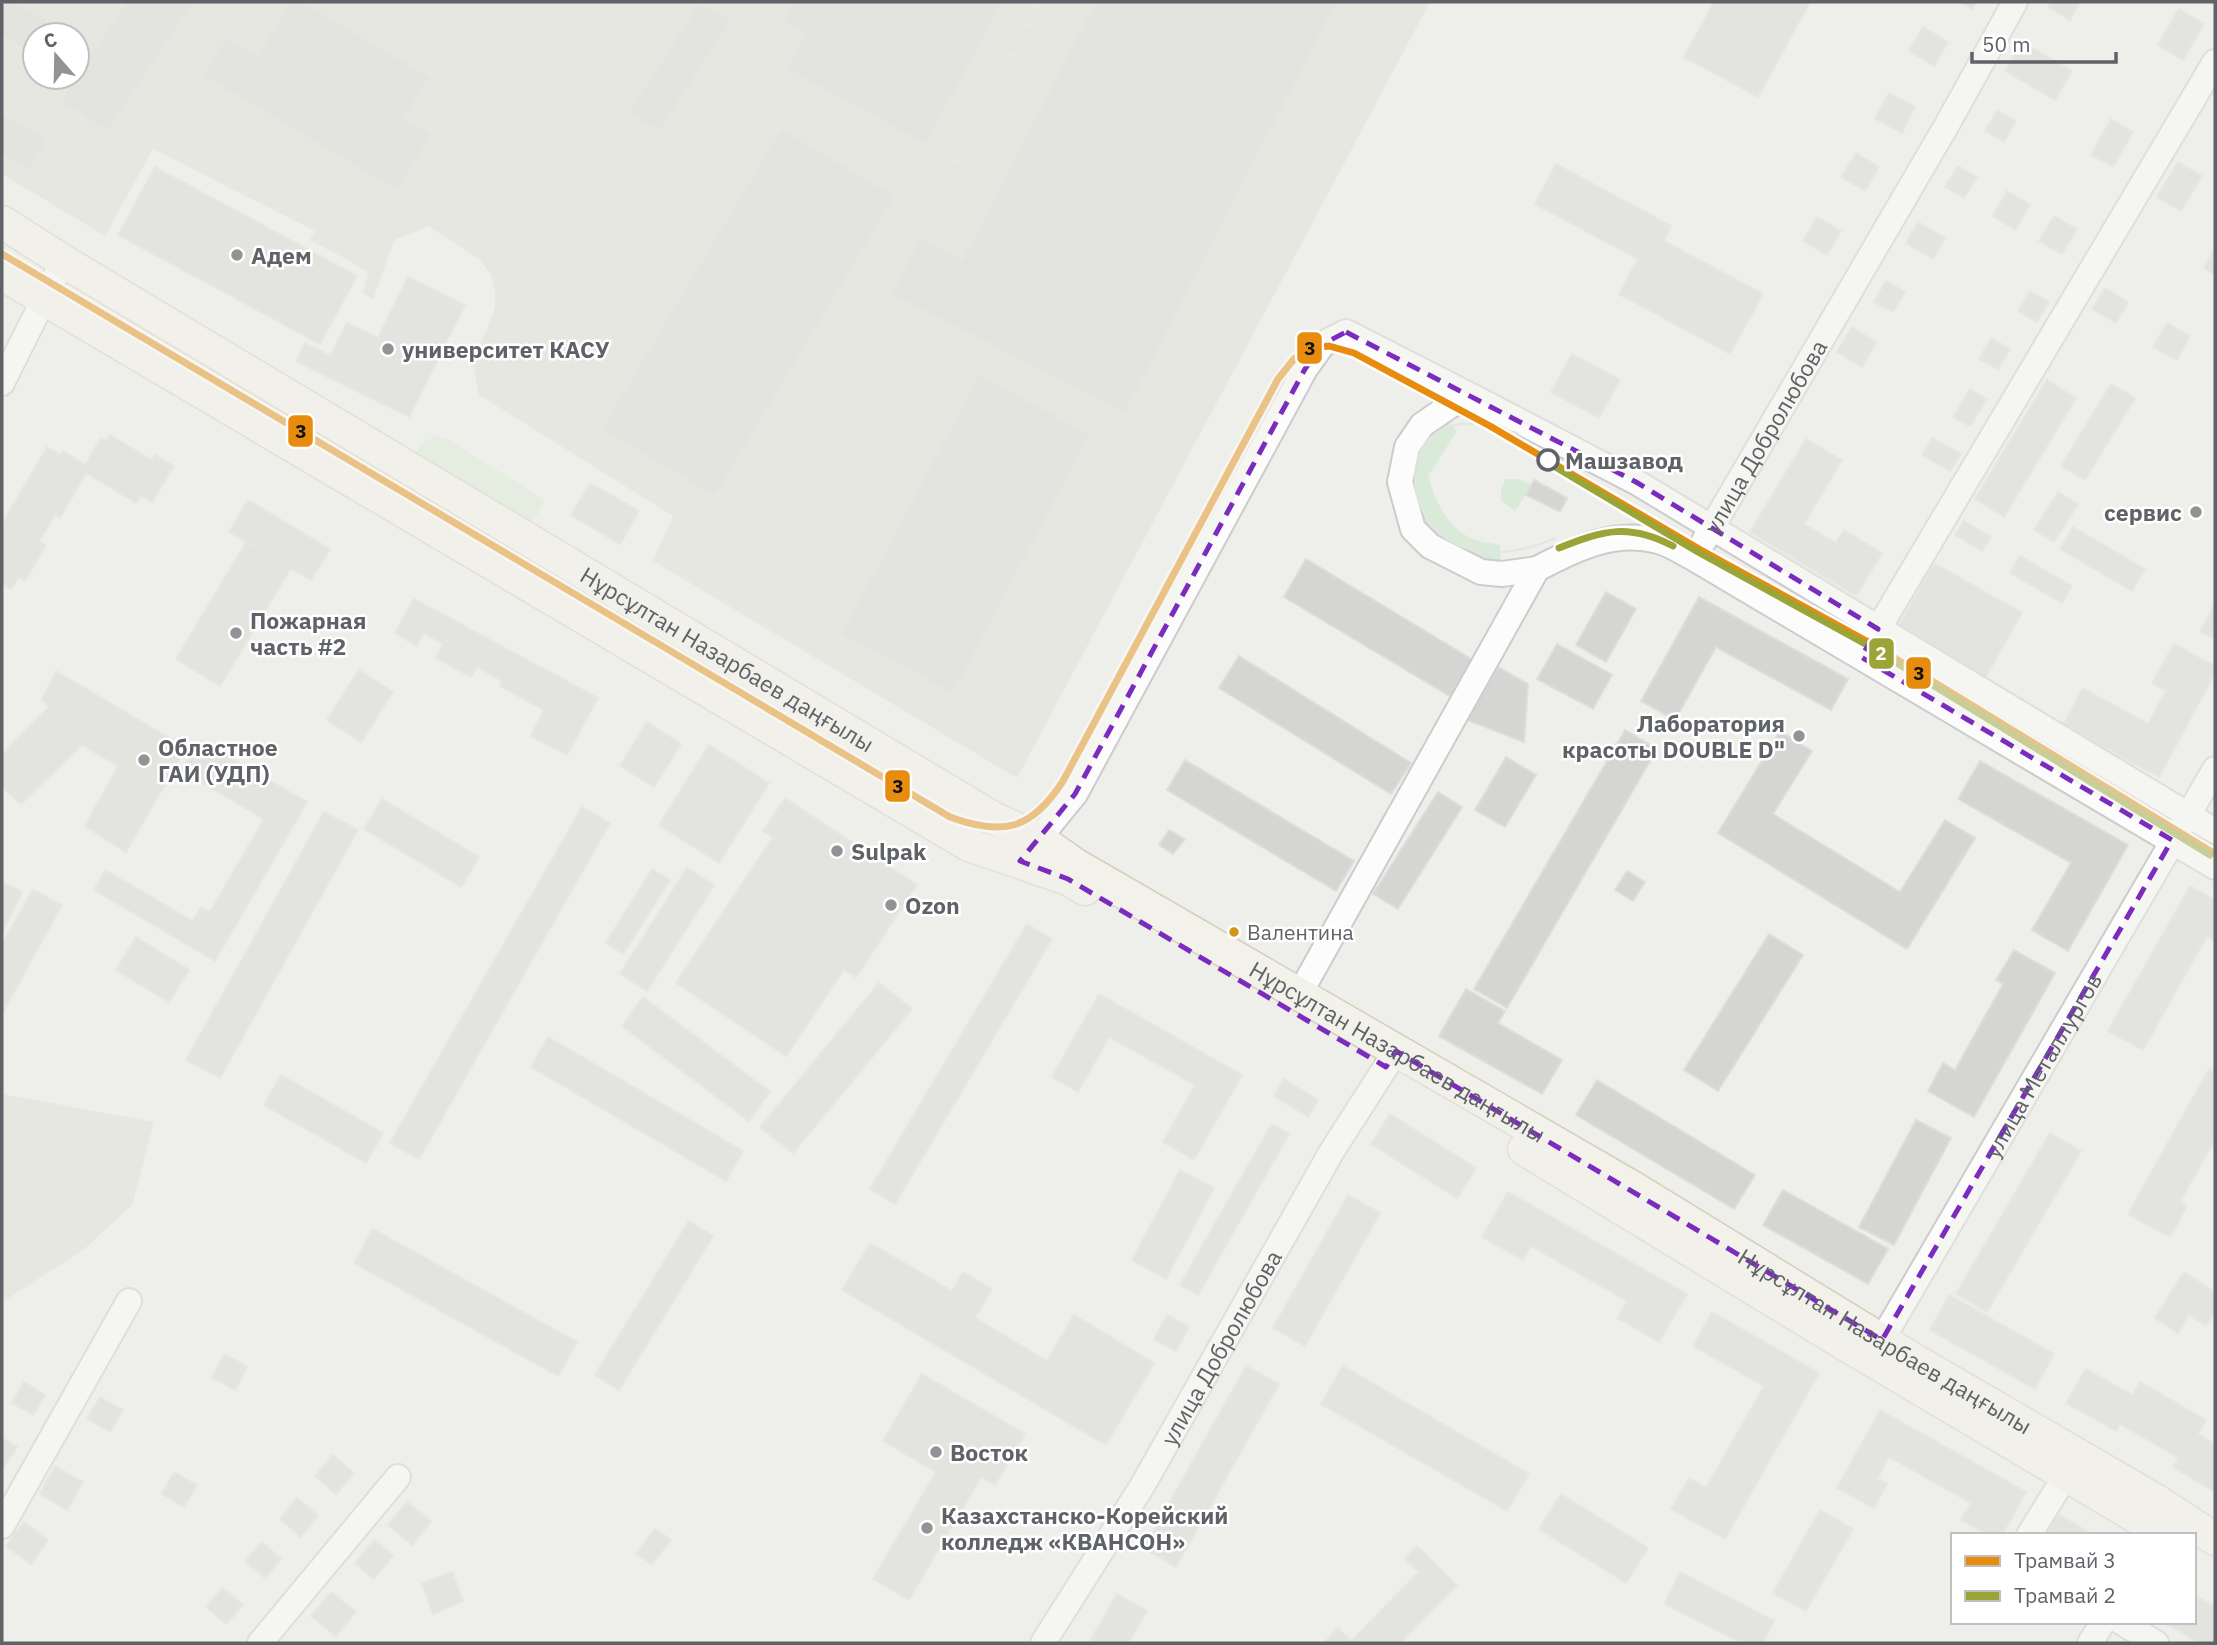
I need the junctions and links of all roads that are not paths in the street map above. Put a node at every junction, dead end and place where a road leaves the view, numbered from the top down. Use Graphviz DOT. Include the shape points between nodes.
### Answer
graph roads {
  1 [pos="2015,2"];
  2 [pos="2215,62"];
  3 [pos="2,222"];
  4 [pos="63,261"];
  5 [pos="2,274"];
  6 [pos="45,299"];
  7 [pos="2,383"];
  8 [pos="1473,397"];
  9 [pos="1712,528"];
  10 [pos="1693,558"];
  11 [pos="1537,569"];
  12 [pos="1878,629"];
  13 [pos="1861,657"];
  14 [pos="2215,769"];
  15 [pos="2187,815"];
  16 [pos="2215,831"];
  17 [pos="2172,841"];
  18 [pos="1030,850"];
  19 [pos="2215,867"];
  20 [pos="1300,993"];
  21 [pos="1391,1059"];
  22 [pos="129,1301"];
  23 [pos="1876,1350"];
  24 [pos="2066,1475"];
  25 [pos="398,1477"];
  26 [pos="2,1527"];
  27 [pos="2030,1533"];
  28 [pos="2164,1533"];
  29 [pos="2215,1539"];
  30 [pos="2196,1552"];
  31 [pos="2215,1563"];
  32 [pos="2102,1624"];
  33 [pos="2124,1624"];
  34 [pos="260,1643"];
  35 [pos="1044,1643"];
  36 [pos="2090,1643"];
  37 [pos="2156,1643"];
  1 -- 9 [label="street, улица Добролюбова"];
  2 -- 12 [label="street"];
  3 -- 4 [label="main road, Нұрсұлтан Назарбаев даңғылы"];
  4 -- 6 [label="street"];
  4 -- 18 [label="main road, Нұрсұлтан Назарбаев даңғылы" via="993,818"];
  5 -- 6 [label="main road, Нұрсұлтан Назарбаев даңғылы"];
  6 -- 7 [label="street"];
  6 -- 18 [label="main road, Нұрсұлтан Назарбаев даңғылы" via="970,845"];
  8 -- 9 [label="street" via="1636,481"];
  8 -- 11 [label="street" via="1451,405 1422,425 1407,447 1400,482 1413,529 1430,546 1480,572"];
  8 -- 18 [label="street" via="1346,332 1323,345 1298,381 1076,794"];
  9 -- 10 [label="street, улица Добролюбова"];
  9 -- 12 [label="street"];
  10 -- 11 [label="street, улица Добролюбова" via="1661,541 1637,536 1605,539"];
  10 -- 13 [label="street"];
  11 -- 20 [label="street"];
  12 -- 13 [label="street"];
  12 -- 15 [label="street"];
  13 -- 17 [label="street"];
  14 -- 15 [label="street, улица Металлургов"];
  15 -- 16 [label="street"];
  15 -- 17 [label="street, улица Металлургов"];
  17 -- 19 [label="street"];
  17 -- 23 [label="street, улица Металлургов"];
  18 -- 20 [label="main road, Нұрсұлтан Назарбаев даңғылы" via="1076,865"];
  18 -- 21 [label="main road, Нұрсұлтан Назарбаев даңғылы" via="1068,879 1311,1019"];
  20 -- 21 [label="main road, Нұрсұлтан Назарбаев даңғылы"];
  21 -- 23 [label="main road, Нұрсұлтан Назарбаев даңғылы"];
  21 -- 35 [label="street, улица Добролюбова" via="1332,1151 1141,1488"];
  22 -- 26 [label="street"];
  23 -- 24 [label="main road, Нұрсұлтан Назарбаев даңғылы"];
  23 -- 29 [label="main road, Нұрсұлтан Назарбаев даңғылы" via="2155,1500"];
  24 -- 27 [label="street"];
  24 -- 28 [label="main road, Нұрсұлтан Назарбаев даңғылы"];
  25 -- 34 [label="street"];
  30 -- 31 [label="main road"];
  32 -- 36 [label="street"];
  33 -- 37 [label="street"];
}
